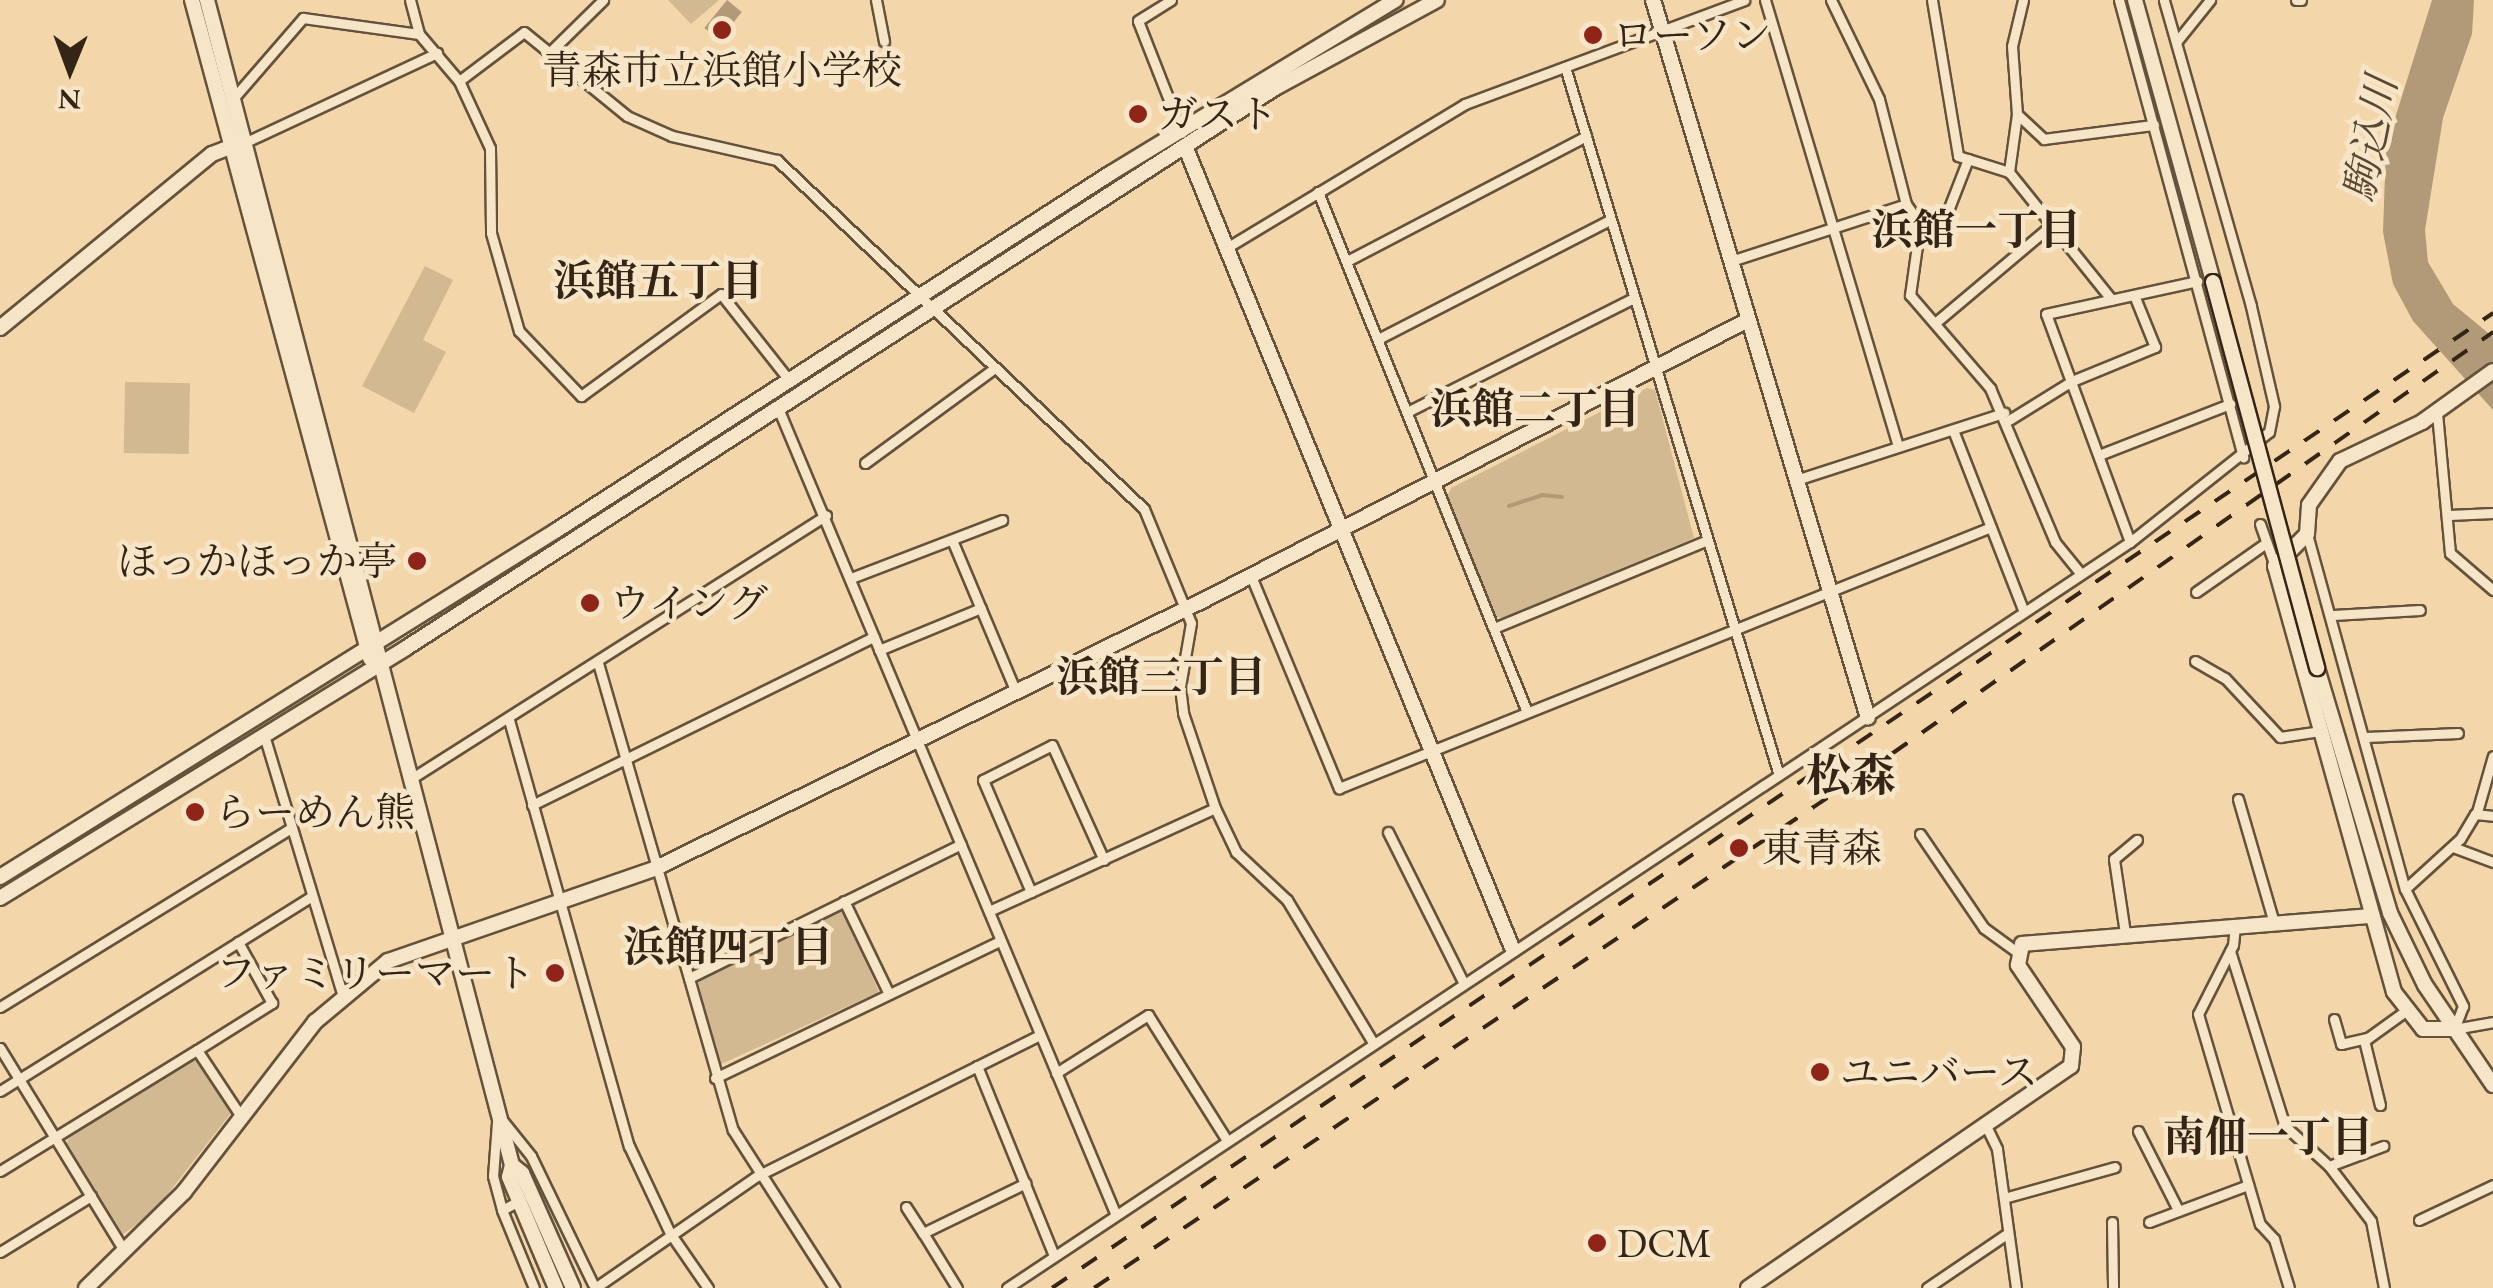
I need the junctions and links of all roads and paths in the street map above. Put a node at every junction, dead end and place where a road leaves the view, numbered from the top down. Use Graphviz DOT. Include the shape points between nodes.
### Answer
graph roads {
  1 [pos="192,0"];
  2 [pos="208,0"];
  3 [pos="410,0"];
  4 [pos="603,0"];
  5 [pos="876,0"];
  6 [pos="1171,0"];
  7 [pos="1396,0"];
  8 [pos="1437,0"];
  9 [pos="1653,0"];
  10 [pos="1744,0"];
  11 [pos="1765,0"];
  12 [pos="1831,0"];
  13 [pos="1932,0"];
  14 [pos="2023,0"];
  15 [pos="2120,0"];
  16 [pos="2135,0"];
  17 [pos="2164,0"];
  18 [pos="2210,0"];
  19 [pos="1663,32"];
  20 [pos="419,34"];
  21 [pos="884,41"];
  22 [pos="2178,41"];
  23 [pos="436,52"];
  24 [pos="549,53"];
  25 [pos="1564,66"];
  26 [pos="459,81"];
  27 [pos="235,98"];
  28 [pos="222,110"];
  29 [pos="2017,114"];
  30 [pos="2154,125"];
  31 [pos="1586,136"];
  32 [pos="1183,138"];
  33 [pos="239,143"];
  34 [pos="1968,159"];
  35 [pos="2010,172"];
  36 [pos="1318,192"];
  37 [pos="1906,204"];
  38 [pos="1947,213"];
  39 [pos="1610,220"];
  40 [pos="2050,226"];
  41 [pos="1833,228"];
  42 [pos="1228,247"];
  43 [pos="1347,260"];
  44 [pos="1731,261"];
  45 [pos="2205,281"];
  46 [pos="923,294"];
  47 [pos="2134,295"];
  48 [pos="1634,298"];
  49 [pos="2112,300"];
  50 [pos="938,307"];
  51 [pos="1748,320"];
  52 [pos="1935,323"];
  53 [pos="0,328"];
  54 [pos="1378,339"];
  55 [pos="996,368"];
  56 [pos="1654,368"];
  57 [pos="2493,370"];
  58 [pos="789,380"];
  59 [pos="2072,381"];
  60 [pos="2230,404"];
  61 [pos="778,408"];
  62 [pos="1408,412"];
  63 [pos="2437,413"];
  64 [pos="2007,416"];
  65 [pos="1953,430"];
  66 [pos="1898,446"];
  67 [pos="2099,455"];
  68 [pos="2243,457"];
  69 [pos="865,463"];
  70 [pos="1796,480"];
  71 [pos="1435,481"];
  72 [pos="2493,513"];
  73 [pos="826,515"];
  74 [pos="2449,515"];
  75 [pos="1002,520"];
  76 [pos="2260,524"];
  77 [pos="1991,526"];
  78 [pos="1341,528"];
  79 [pos="2307,534"];
  80 [pos="952,540"];
  81 [pos="1707,540"];
  82 [pos="2130,542"];
  83 [pos="2266,543"];
  84 [pos="2275,566"];
  85 [pos="2081,574"];
  86 [pos="1251,576"];
  87 [pos="851,578"];
  88 [pos="1829,590"];
  89 [pos="2493,590"];
  90 [pos="2196,592"];
  91 [pos="981,608"];
  92 [pos="1185,609"];
  93 [pos="2420,610"];
  94 [pos="2024,612"];
  95 [pos="2333,615"];
  96 [pos="1494,628"];
  97 [pos="1734,630"];
  98 [pos="874,637"];
  99 [pos="371,647"];
  100 [pos="879,650"];
  101 [pos="2195,661"];
  102 [pos="598,664"];
  103 [pos="377,666"];
  104 [pos="1016,692"];
  105 [pos="1527,712"];
  106 [pos="1868,718"];
  107 [pos="509,720"];
  108 [pos="2320,732"];
  109 [pos="2458,733"];
  110 [pos="264,735"];
  111 [pos="2366,736"];
  112 [pos="918,739"];
  113 [pos="1432,751"];
  114 [pos="2493,756"];
  115 [pos="625,759"];
  116 [pos="1778,772"];
  117 [pos="407,782"];
  118 [pos="2238,799"];
  119 [pos="532,805"];
  120 [pos="1215,808"];
  121 [pos="2477,812"];
  122 [pos="2493,816"];
  123 [pos="291,828"];
  124 [pos="1388,832"];
  125 [pos="1920,834"];
  126 [pos="2137,840"];
  127 [pos="962,844"];
  128 [pos="2453,846"];
  129 [pos="1104,860"];
  130 [pos="2493,862"];
  131 [pos="656,868"];
  132 [pos="0,876"];
  133 [pos="2405,889"];
  134 [pos="1031,892"];
  135 [pos="312,896"];
  136 [pos="0,898"];
  137 [pos="844,901"];
  138 [pos="560,906"];
  139 [pos="989,911"];
  140 [pos="2371,916"];
  141 [pos="2274,923"];
  142 [pos="2235,926"];
  143 [pos="2125,933"];
  144 [pos="449,934"];
  145 [pos="1000,940"];
  146 [pos="238,942"];
  147 [pos="1513,950"];
  148 [pos="2230,951"];
  149 [pos="2017,952"];
  150 [pos="689,978"];
  151 [pos="1463,982"];
  152 [pos="342,993"];
  153 [pos="890,994"];
  154 [pos="0,1006"];
  155 [pos="2404,1012"];
  156 [pos="2334,1019"];
  157 [pos="2493,1022"];
  158 [pos="2454,1029"];
  159 [pos="1040,1035"];
  160 [pos="1372,1040"];
  161 [pos="2364,1040"];
  162 [pos="0,1048"];
  163 [pos="197,1050"];
  164 [pos="978,1066"];
  165 [pos="1056,1073"];
  166 [pos="715,1078"];
  167 [pos="19,1079"];
  168 [pos="2493,1085"];
  169 [pos="0,1091"];
  170 [pos="2380,1105"];
  171 [pos="498,1114"];
  172 [pos="242,1118"];
  173 [pos="1986,1126"];
  174 [pos="2138,1131"];
  175 [pos="55,1138"];
  176 [pos="1226,1139"];
  177 [pos="2384,1146"];
  178 [pos="512,1165"];
  179 [pos="2328,1166"];
  180 [pos="2115,1167"];
  181 [pos="0,1171"];
  182 [pos="758,1176"];
  183 [pos="1026,1183"];
  184 [pos="2248,1185"];
  185 [pos="2493,1186"];
  186 [pos="91,1196"];
  187 [pos="2004,1198"];
  188 [pos="517,1202"];
  189 [pos="906,1207"];
  190 [pos="502,1210"];
  191 [pos="2178,1210"];
  192 [pos="1116,1214"];
  193 [pos="2419,1220"];
  194 [pos="532,1221"];
  195 [pos="2112,1222"];
  196 [pos="2149,1222"];
  197 [pos="670,1232"];
  198 [pos="923,1233"];
  199 [pos="2008,1233"];
  200 [pos="0,1252"];
  201 [pos="127,1254"];
  202 [pos="1054,1256"];
  203 [pos="594,1286"];
  204 [pos="86,1288"];
  205 [pos="534,1288"];
  206 [pos="556,1288"];
  207 [pos="573,1288"];
  208 [pos="708,1288"];
  209 [pos="834,1288"];
  210 [pos="957,1288"];
  211 [pos="1007,1288"];
  212 [pos="1748,1288"];
  213 [pos="1927,1288"];
  214 [pos="2016,1288"];
  215 [pos="2113,1288"];
  216 [pos="2289,1288"];
  217 [pos="2384,1288"];
  1 -- 28 [label="street"];
  2 -- 27 [label="street"];
  3 -- 20 [label="street"];
  4 -- 24 [label="street"];
  5 -- 21 [label="street"];
  6 -- 32 [label="street" via="1138,21"];
  7 -- 32 [label="street"];
  8 -- 32 [label="street"];
  9 -- 19 [label="street"];
  10 -- 19 [label="street"];
  11 -- 41 [label="street"];
  12 -- 37 [label="street" via="1880,99"];
  13 -- 34 [label="street" via="1958,156"];
  14 -- 29 [label="street" via="2012,46"];
  15 -- 30 [label="street"];
  16 -- 45 [label="street"];
  17 -- 22 [label="street"];
  18 -- 22 [label="street"];
  19 -- 25 [label="street"];
  19 -- 44 [label="street"];
  20 -- 23 [label="street"];
  20 -- 27 [label="street" via="303,18"];
  22 -- 68 [label="street" via="2274,406 2275,424"];
  23 -- 26 [label="street"];
  23 -- 33 [label="street"];
  24 -- 26 [label="street" via="524,32"];
  24 -- 46 [label="street" via="590,92 642,122 672,136 777,160"];
  25 -- 31 [label="street"];
  25 -- 36 [label="street" via="1422,126"];
  26 -- 58 [label="street" via="490,148 489,221 519,331 582,396 721,294"];
  27 -- 28 [label="street"];
  27 -- 33 [label="street"];
  28 -- 33 [label="street"];
  29 -- 30 [label="street" via="2044,139"];
  29 -- 35 [label="street"];
  30 -- 45 [label="street"];
  31 -- 39 [label="street"];
  31 -- 43 [label="street"];
  32 -- 42 [label="street"];
  32 -- 46 [label="street"];
  32 -- 50 [label="street"];
  33 -- 53 [label="street"];
  33 -- 99 [label="street"];
  34 -- 35 [label="street"];
  34 -- 38 [label="street"];
  35 -- 40 [label="street"];
  36 -- 42 [label="street"];
  36 -- 43 [label="street"];
  37 -- 41 [label="street"];
  37 -- 52 [label="street" via="1920,224 1910,296"];
  39 -- 48 [label="street"];
  39 -- 54 [label="street"];
  40 -- 49 [label="street"];
  40 -- 52 [label="street"];
  41 -- 44 [label="street"];
  41 -- 66 [label="street"];
  42 -- 78 [label="street"];
  43 -- 54 [label="street"];
  44 -- 51 [label="street"];
  45 -- 47 [label="street"];
  45 -- 60 [label="street"];
  45 -- 158 [label="street, bridge" via="2384,899"];
  46 -- 50 [label="street"];
  46 -- 58 [label="street"];
  47 -- 49 [label="street"];
  47 -- 59 [label="street" via="2155,348"];
  48 -- 56 [label="street"];
  48 -- 62 [label="street"];
  49 -- 59 [label="street" via="2046,314"];
  50 -- 55 [label="street"];
  50 -- 61 [label="street"];
  51 -- 56 [label="street"];
  51 -- 70 [label="street"];
  52 -- 64 [label="street"];
  54 -- 62 [label="street"];
  55 -- 69 [label="street"];
  55 -- 92 [label="street" via="1144,509"];
  56 -- 71 [label="street"];
  56 -- 81 [label="street"];
  57 -- 63 [label="street"];
  58 -- 99 [label="street"];
  59 -- 64 [label="street"];
  59 -- 67 [label="street"];
  60 -- 67 [label="street"];
  60 -- 68 [label="street"];
  61 -- 73 [label="street"];
  61 -- 103 [label="street"];
  62 -- 71 [label="street"];
  63 -- 74 [label="street"];
  63 -- 79 [label="street" via="2334,467 2309,505"];
  64 -- 65 [label="street"];
  64 -- 85 [label="street" via="2055,542"];
  65 -- 66 [label="street"];
  65 -- 77 [label="street"];
  66 -- 70 [label="street"];
  67 -- 82 [label="street"];
  68 -- 82 [label="street"];
  70 -- 88 [label="street"];
  71 -- 78 [label="street"];
  71 -- 96 [label="street"];
  72 -- 74 [label="street"];
  73 -- 87 [label="street"];
  73 -- 102 [label="street"];
  74 -- 89 [label="street" via="2451,556"];
  75 -- 80 [label="street"];
  76 -- 83 [label="street"];
  77 -- 88 [label="street"];
  77 -- 94 [label="street"];
  78 -- 86 [label="street"];
  78 -- 113 [label="street"];
  79 -- 84 [label="street"];
  79 -- 95 [label="street"];
  80 -- 87 [label="street"];
  80 -- 91 [label="street"];
  81 -- 96 [label="street"];
  81 -- 97 [label="street"];
  82 -- 85 [label="street"];
  83 -- 84 [label="street"];
  83 -- 90 [label="street"];
  84 -- 108 [label="street"];
  85 -- 94 [label="street"];
  86 -- 92 [label="street"];
  86 -- 113 [label="street" via="1339,788"];
  87 -- 98 [label="street"];
  88 -- 97 [label="street"];
  88 -- 106 [label="street"];
  91 -- 100 [label="street"];
  91 -- 104 [label="street"];
  92 -- 104 [label="street"];
  92 -- 120 [label="street" via="1193,638 1180,687 1182,714"];
  93 -- 95 [label="street"];
  94 -- 106 [label="street"];
  95 -- 111 [label="street"];
  96 -- 105 [label="street"];
  97 -- 105 [label="street"];
  97 -- 116 [label="street"];
  98 -- 100 [label="street"];
  98 -- 115 [label="street"];
  99 -- 103 [label="street"];
  99 -- 132 [label="street"];
  100 -- 112 [label="street"];
  101 -- 108 [label="street" via="2225,678 2280,737"];
  102 -- 107 [label="street"];
  102 -- 115 [label="street"];
  103 -- 110 [label="street"];
  103 -- 117 [label="street"];
  104 -- 112 [label="street"];
  105 -- 113 [label="street"];
  106 -- 116 [label="street"];
  107 -- 117 [label="street"];
  107 -- 119 [label="street"];
  108 -- 140 [label="street"];
  109 -- 111 [label="street"];
  110 -- 123 [label="street"];
  110 -- 136 [label="street"];
  111 -- 133 [label="street"];
  112 -- 127 [label="street"];
  112 -- 131 [label="street"];
  113 -- 147 [label="street"];
  114 -- 121 [label="street"];
  115 -- 119 [label="street"];
  115 -- 131 [label="street"];
  116 -- 147 [label="street"];
  117 -- 144 [label="street"];
  118 -- 141 [label="street"];
  119 -- 138 [label="street"];
  120 -- 129 [label="street"];
  120 -- 160 [label="street" via="1236,852 1287,900"];
  121 -- 122 [label="street"];
  121 -- 128 [label="street"];
  123 -- 135 [label="street"];
  123 -- 154 [label="street"];
  124 -- 151 [label="street"];
  125 -- 149 [label="street" via="1984,928"];
  126 -- 143 [label="street" via="2114,859"];
  127 -- 137 [label="street"];
  127 -- 139 [label="street"];
  128 -- 130 [label="street"];
  128 -- 133 [label="street"];
  129 -- 134 [label="street"];
  129 -- 134 [label="street" via="1052,745 982,780"];
  131 -- 138 [label="street"];
  131 -- 150 [label="street"];
  133 -- 158 [label="street" via="2461,1000"];
  134 -- 139 [label="street"];
  135 -- 146 [label="street"];
  135 -- 152 [label="street"];
  137 -- 150 [label="street"];
  137 -- 153 [label="street"];
  138 -- 144 [label="street"];
  138 -- 197 [label="street" via="628,1146"];
  139 -- 145 [label="street"];
  140 -- 141 [label="street"];
  140 -- 155 [label="street"];
  141 -- 142 [label="street"];
  142 -- 143 [label="street"];
  142 -- 148 [label="street"];
  143 -- 149 [label="street" via="2032,940"];
  144 -- 152 [label="street" via="388,961"];
  144 -- 171 [label="street"];
  145 -- 153 [label="street"];
  145 -- 159 [label="street"];
  146 -- 163 [label="street" via="272,1003"];
  146 -- 167 [label="street"];
  147 -- 151 [label="street"];
  148 -- 179 [label="street" via="2285,1126"];
  148 -- 184 [label="street" via="2198,1014"];
  149 -- 173 [label="street" via="2018,965 2073,1047 2074,1061"];
  150 -- 166 [label="street"];
  151 -- 160 [label="street"];
  152 -- 172 [label="street"];
  153 -- 166 [label="street"];
  155 -- 158 [label="street" via="2424,1028"];
  155 -- 161 [label="street"];
  156 -- 161 [label="street" via="2339,1043"];
  157 -- 158 [label="street"];
  158 -- 168 [label="street"];
  159 -- 164 [label="street"];
  159 -- 165 [label="street"];
  160 -- 176 [label="street"];
  161 -- 170 [label="street"];
  162 -- 167 [label="street"];
  163 -- 172 [label="street"];
  163 -- 175 [label="street"];
  164 -- 182 [label="street"];
  164 -- 183 [label="street"];
  165 -- 176 [label="street" via="1148,1015"];
  165 -- 192 [label="street"];
  166 -- 182 [label="street"];
  167 -- 169 [label="street"];
  167 -- 175 [label="street"];
  171 -- 178 [label="street"];
  171 -- 190 [label="street" via="493,1176"];
  171 -- 203 [label="street" via="531,1156 562,1232"];
  172 -- 201 [label="street"];
  173 -- 187 [label="street"];
  173 -- 212 [label="street"];
  174 -- 191 [label="street"];
  175 -- 181 [label="street"];
  175 -- 186 [label="street"];
  176 -- 192 [label="street"];
  177 -- 179 [label="street"];
  178 -- 188 [label="street"];
  178 -- 194 [label="street" via="522,1173"];
  179 -- 217 [label="street" via="2374,1227"];
  180 -- 187 [label="street"];
  182 -- 197 [label="street"];
  182 -- 209 [label="street"];
  183 -- 198 [label="street"];
  183 -- 202 [label="street"];
  184 -- 191 [label="street"];
  184 -- 216 [label="street"];
  185 -- 193 [label="street"];
  186 -- 200 [label="street"];
  186 -- 201 [label="street"];
  187 -- 199 [label="street"];
  188 -- 190 [label="street"];
  188 -- 194 [label="street"];
  189 -- 198 [label="street"];
  190 -- 205 [label="street"];
  191 -- 196 [label="street"];
  192 -- 202 [label="street"];
  194 -- 206 [label="street"];
  194 -- 207 [label="street"];
  195 -- 215 [label="street"];
  197 -- 203 [label="street"];
  197 -- 208 [label="street"];
  198 -- 210 [label="street"];
  199 -- 213 [label="street"];
  199 -- 214 [label="street"];
  201 -- 204 [label="street"];
  202 -- 211 [label="street"];
}
